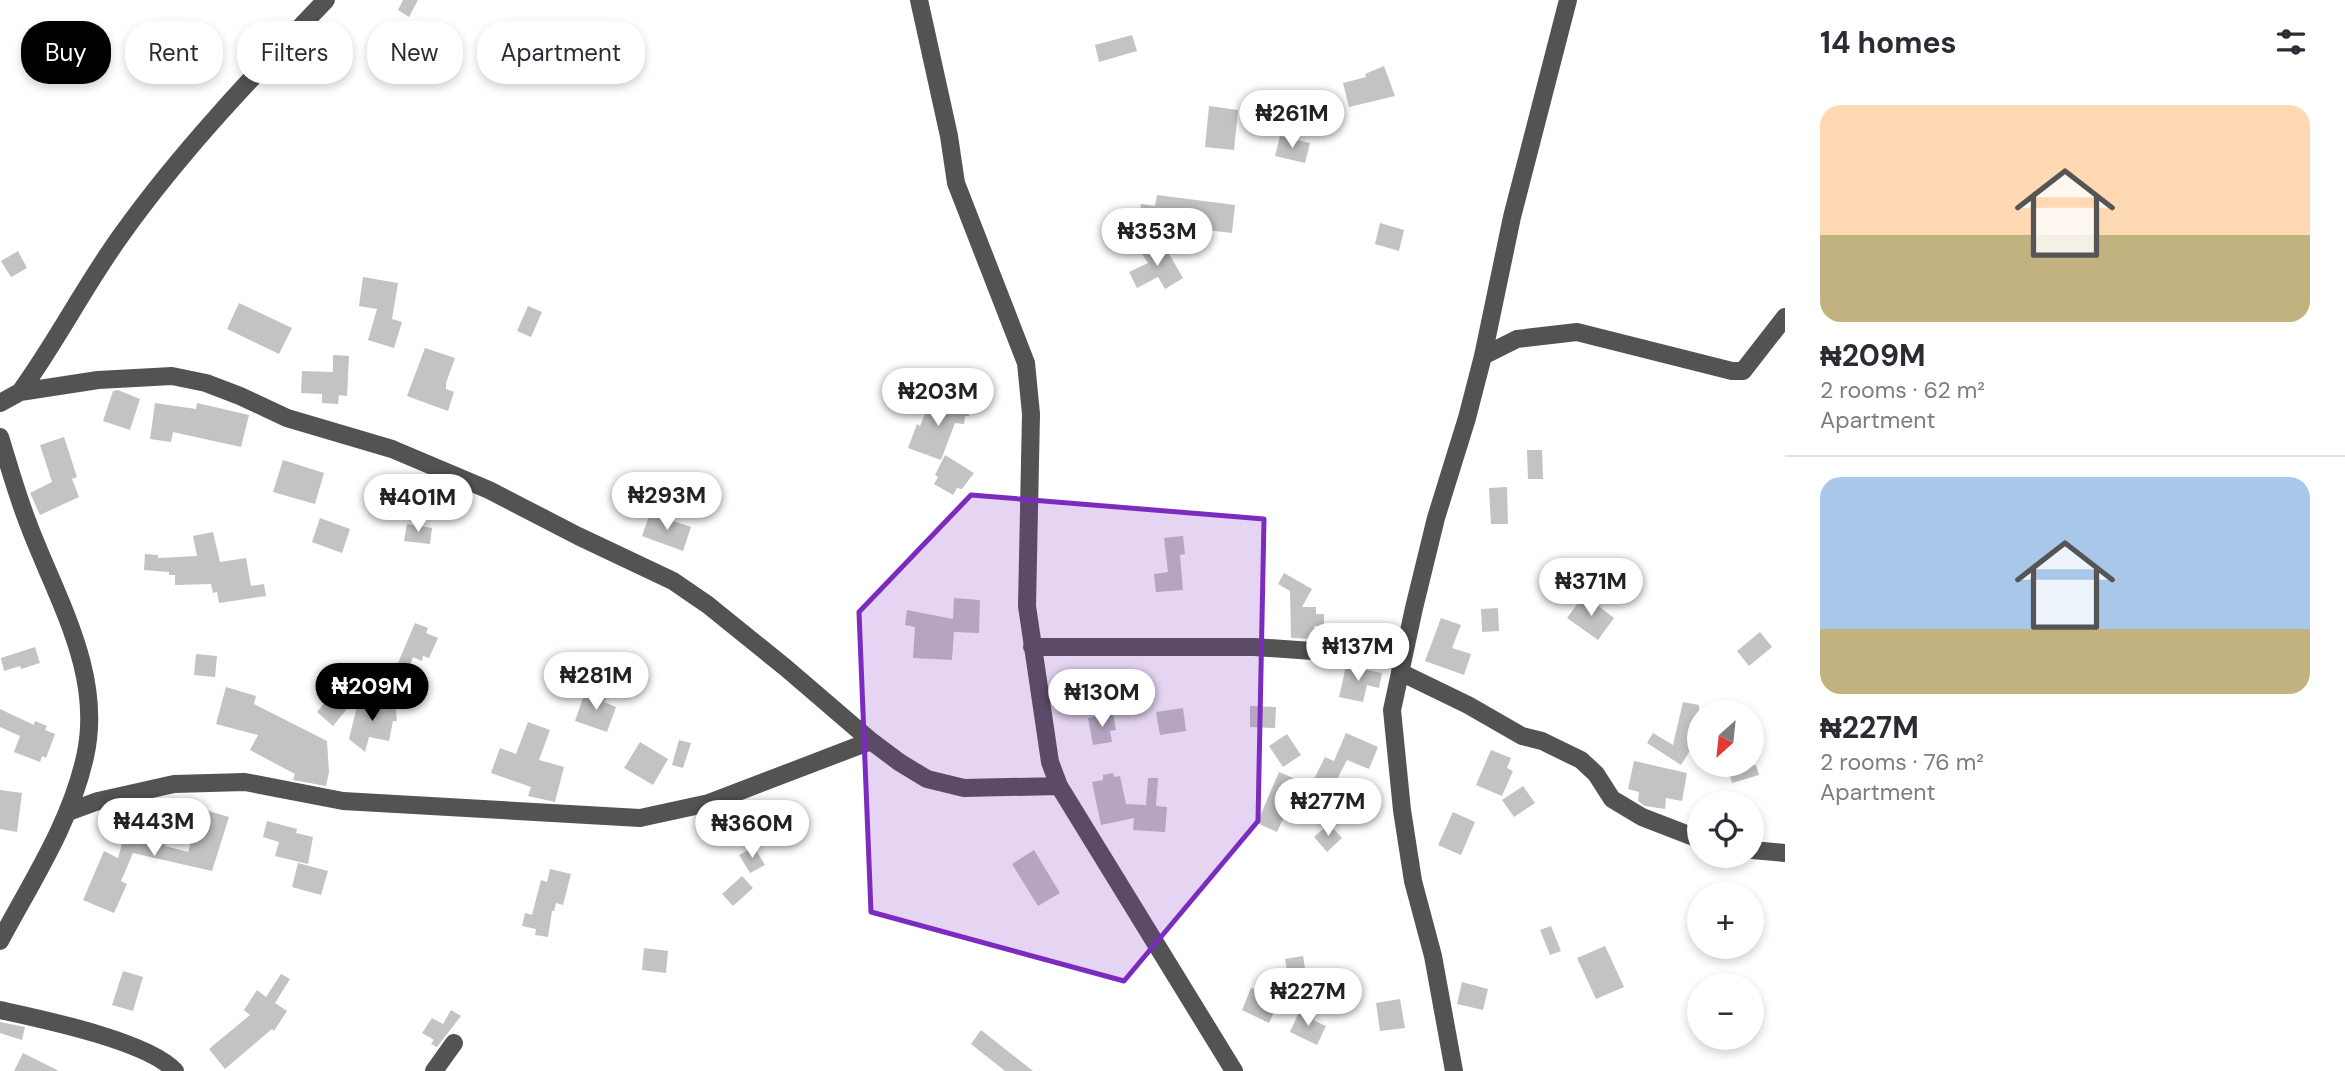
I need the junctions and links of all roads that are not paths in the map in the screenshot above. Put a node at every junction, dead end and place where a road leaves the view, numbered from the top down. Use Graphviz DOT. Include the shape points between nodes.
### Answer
graph roads {
  1 [pos="326,0"];
  2 [pos="919,0"];
  3 [pos="1568,0"];
  4 [pos="1785,317"];
  5 [pos="1483,356"];
  6 [pos="20,392"];
  7 [pos="0,403"];
  8 [pos="0,437"];
  9 [pos="1032,647"];
  10 [pos="1401,667"];
  11 [pos="871,741"];
  12 [pos="1059,786"];
  13 [pos="68,812"];
  14 [pos="1687,834"];
  15 [pos="1764,851"];
  16 [pos="1785,853"];
  17 [pos="0,941"];
  18 [pos="0,1010"];
  19 [pos="454,1043"];
  20 [pos="175,1071"];
  21 [pos="434,1071"];
  22 [pos="1234,1071"];
  23 [pos="1454,1071"];
  1 -- 6 [label="street" via="183,154 121,234"];
  2 -- 9 [label="street" via="956,183 1026,363 1031,414 1027,606"];
  3 -- 5 [label="street" via="1515,205"];
  4 -- 5 [label="street" via="1743,371 1577,332 1517,339"];
  5 -- 10 [label="street" via="1436,518"];
  6 -- 7 [label="street"];
  6 -- 11 [label="street" via="98,380 172,376 206,383 287,418 392,449 489,490 673,580"];
  8 -- 13 [label="street" via="28,523 75,632 90,706 86,756"];
  9 -- 10 [label="street" via="1254,647 1327,652"];
  9 -- 12 [label="street" via="1050,762"];
  10 -- 14 [label="street" via="1522,736 1570,754 1591,768 1612,799"];
  10 -- 23 [label="street" via="1392,710 1402,810"];
  11 -- 12 [label="street" via="927,779 951,785"];
  11 -- 13 [label="street" via="709,803 640,818 343,801 245,782 174,784"];
  12 -- 22 [label="street"];
  13 -- 17 [label="street"];
  15 -- 16 [label="street"];
  18 -- 20 [label="street" via="71,1026 136,1048"];
  19 -- 21 [label="street"];
}
